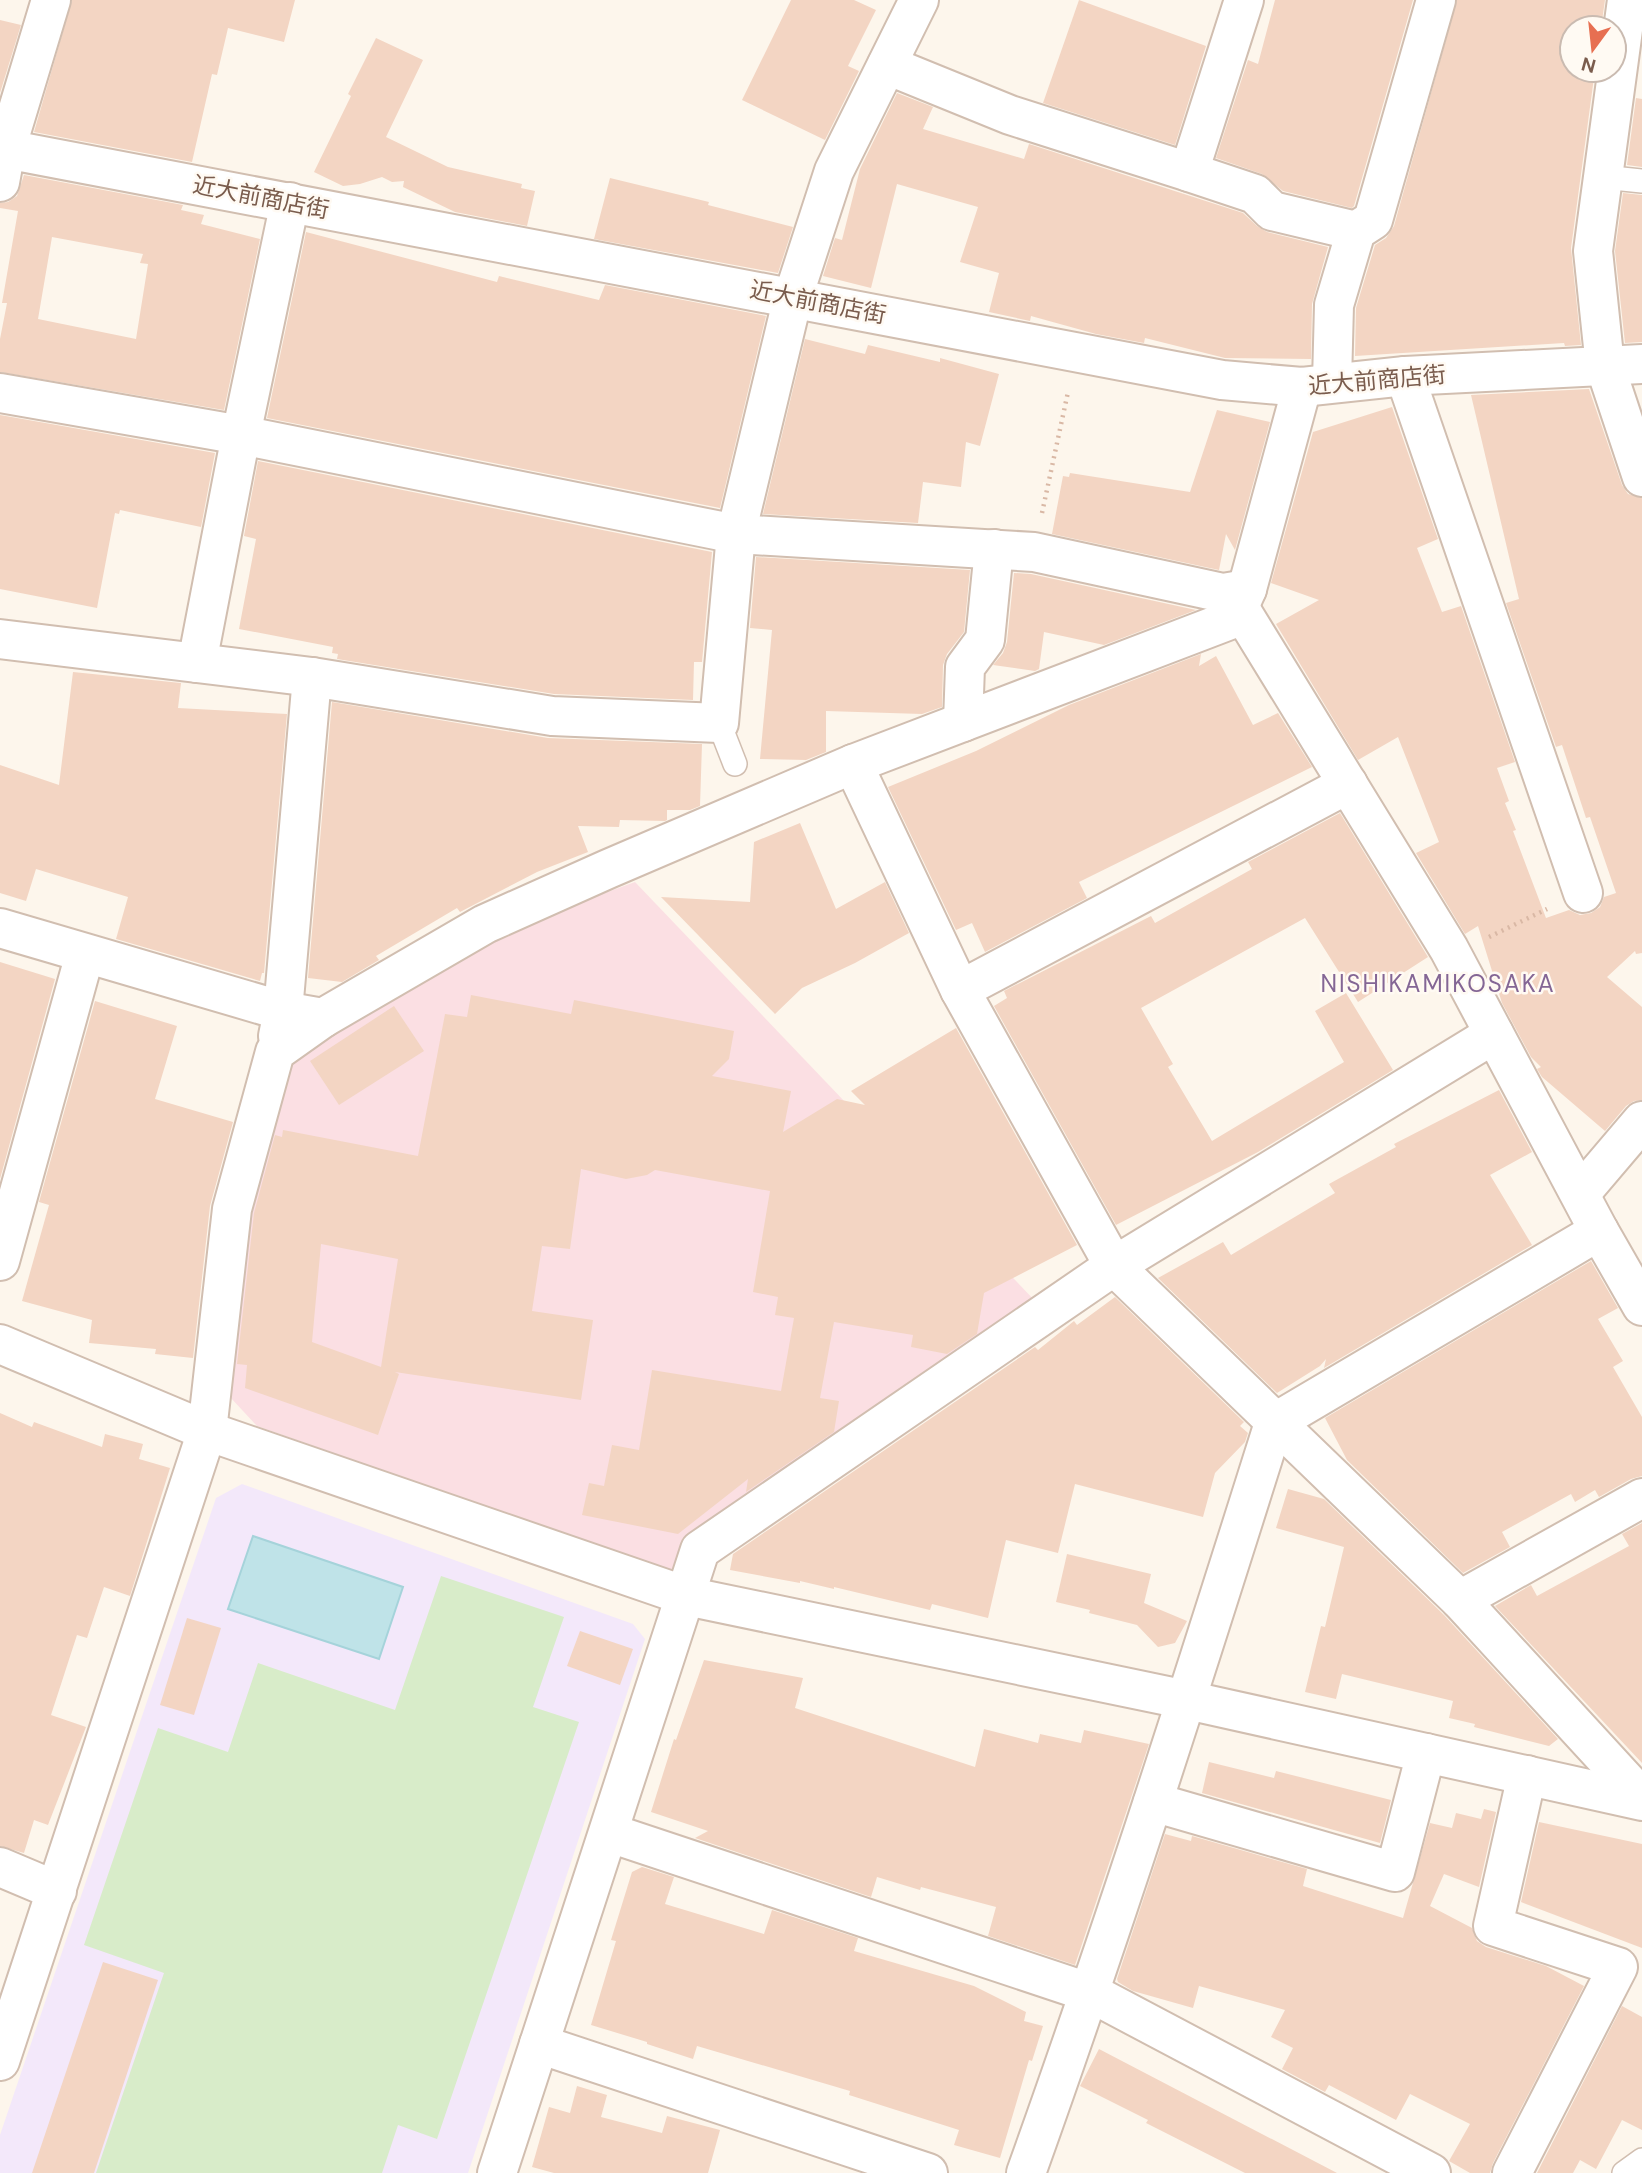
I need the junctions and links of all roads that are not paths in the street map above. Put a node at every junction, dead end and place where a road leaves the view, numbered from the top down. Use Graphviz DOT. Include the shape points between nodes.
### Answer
graph roads {
  1 [pos="51,0"];
  2 [pos="919,0"];
  3 [pos="1244,0"];
  4 [pos="1436,0"];
  5 [pos="1627,0"];
  6 [pos="887,65"];
  7 [pos="2,160"];
  8 [pos="1189,173"];
  9 [pos="1603,177"];
  10 [pos="1642,181"];
  11 [pos="290,202"];
  12 [pos="1356,231"];
  13 [pos="793,297"];
  14 [pos="1642,364"];
  15 [pos="1605,366"];
  16 [pos="1405,376"];
  17 [pos="1317,385"];
  18 [pos="0,393"];
  19 [pos="241,435"];
  20 [pos="1642,477"];
  21 [pos="736,534"];
  22 [pos="994,550"];
  23 [pos="1243,598"];
  24 [pos="0,639"];
  25 [pos="197,663"];
  26 [pos="312,677"];
  27 [pos="963,722"];
  28 [pos="719,723"];
  29 [pos="735,764"];
  30 [pos="853,764"];
  31 [pos="1348,784"];
  32 [pos="1583,893"];
  33 [pos="0,928"];
  34 [pos="86,954"];
  35 [pos="960,990"];
  36 [pos="283,1011"];
  37 [pos="323,1018"];
  38 [pos="1494,1034"];
  39 [pos="275,1052"];
  40 [pos="1642,1121"];
  41 [pos="1580,1194"];
  42 [pos="1599,1231"];
  43 [pos="0,1261"];
  44 [pos="1114,1266"];
  45 [pos="1642,1306"];
  46 [pos="0,1345"];
  47 [pos="1274,1423"];
  48 [pos="207,1431"];
  49 [pos="1642,1498"];
  50 [pos="687,1596"];
  51 [pos="1460,1600"];
  52 [pos="1187,1700"];
  53 [pos="1426,1753"];
  54 [pos="1527,1775"];
  55 [pos="1642,1800"];
  56 [pos="1153,1802"];
  57 [pos="610,1833"];
  58 [pos="0,1867"];
  59 [pos="57,1891"];
  60 [pos="1091,1993"];
  61 [pos="539,2044"];
  62 [pos="0,2059"];
  63 [pos="1642,2160"];
  64 [pos="497,2173"];
  65 [pos="928,2173"];
  66 [pos="1026,2173"];
  67 [pos="1431,2173"];
  68 [pos="1512,2173"];
  69 [pos="1625,2173"];
  1 -- 7 [label="street"];
  2 -- 6 [label="street"];
  3 -- 8 [label="street"];
  4 -- 12 [label="street" via="1373,220"];
  5 -- 9 [label="street"];
  6 -- 8 [label="street" via="1010,115"];
  6 -- 13 [label="street" via="834,171"];
  7 -- 11 [label="street, 近大前商店街"];
  8 -- 12 [label="street" via="1255,194 1272,211"];
  9 -- 10 [label="lane"];
  9 -- 15 [label="street" via="1593,251"];
  11 -- 13 [label="street, 近大前商店街"];
  11 -- 19 [label="street"];
  12 -- 17 [label="street"];
  13 -- 17 [label="street, 近大前商店街" via="1222,380"];
  13 -- 21 [label="street"];
  14 -- 15 [label="street, 近大前商店街"];
  15 -- 16 [label="street, 近大前商店街"];
  15 -- 20 [label="street"];
  16 -- 17 [label="street, 近大前商店街"];
  16 -- 32 [label="street"];
  17 -- 23 [label="street"];
  18 -- 19 [label="street"];
  19 -- 21 [label="street"];
  19 -- 25 [label="street"];
  21 -- 22 [label="street"];
  21 -- 28 [label="street"];
  22 -- 23 [label="street" via="1034,552"];
  22 -- 27 [label="street" via="985,640 965,667"];
  23 -- 27 [label="street" via="1230,620"];
  23 -- 31 [label="street"];
  24 -- 25 [label="street"];
  25 -- 26 [label="street"];
  26 -- 28 [label="street" via="552,716"];
  26 -- 36 [label="street"];
  27 -- 30 [label="street"];
  28 -- 29 [label="lane"];
  30 -- 35 [label="street"];
  30 -- 37 [label="street" via="485,924"];
  31 -- 35 [label="street"];
  31 -- 38 [label="street"];
  33 -- 34 [label="street"];
  34 -- 36 [label="street"];
  34 -- 43 [label="street"];
  35 -- 44 [label="street"];
  36 -- 37 [label="street"];
  36 -- 39 [label="street"];
  37 -- 39 [label="street"];
  38 -- 41 [label="street"];
  38 -- 44 [label="street"];
  39 -- 48 [label="street" via="232,1209"];
  40 -- 41 [label="street"];
  41 -- 42 [label="street"];
  42 -- 45 [label="street"];
  42 -- 47 [label="street"];
  44 -- 47 [label="street"];
  44 -- 50 [label="street" via="700,1550"];
  46 -- 48 [label="street"];
  47 -- 51 [label="street"];
  47 -- 52 [label="street"];
  48 -- 50 [label="street"];
  48 -- 59 [label="street"];
  49 -- 51 [label="street"];
  50 -- 52 [label="street"];
  50 -- 57 [label="street"];
  51 -- 55 [label="street"];
  52 -- 53 [label="street"];
  52 -- 56 [label="street"];
  53 -- 54 [label="street"];
  53 -- 56 [label="street" via="1395,1872"];
  54 -- 55 [label="street"];
  54 -- 68 [label="street" via="1493,1926 1618,1967"];
  56 -- 60 [label="street"];
  57 -- 60 [label="street"];
  57 -- 61 [label="street"];
  58 -- 59 [label="street"];
  59 -- 62 [label="street"];
  60 -- 66 [label="street"];
  60 -- 67 [label="street"];
  61 -- 64 [label="street"];
  61 -- 65 [label="street"];
  63 -- 69 [label="lane"];
}
